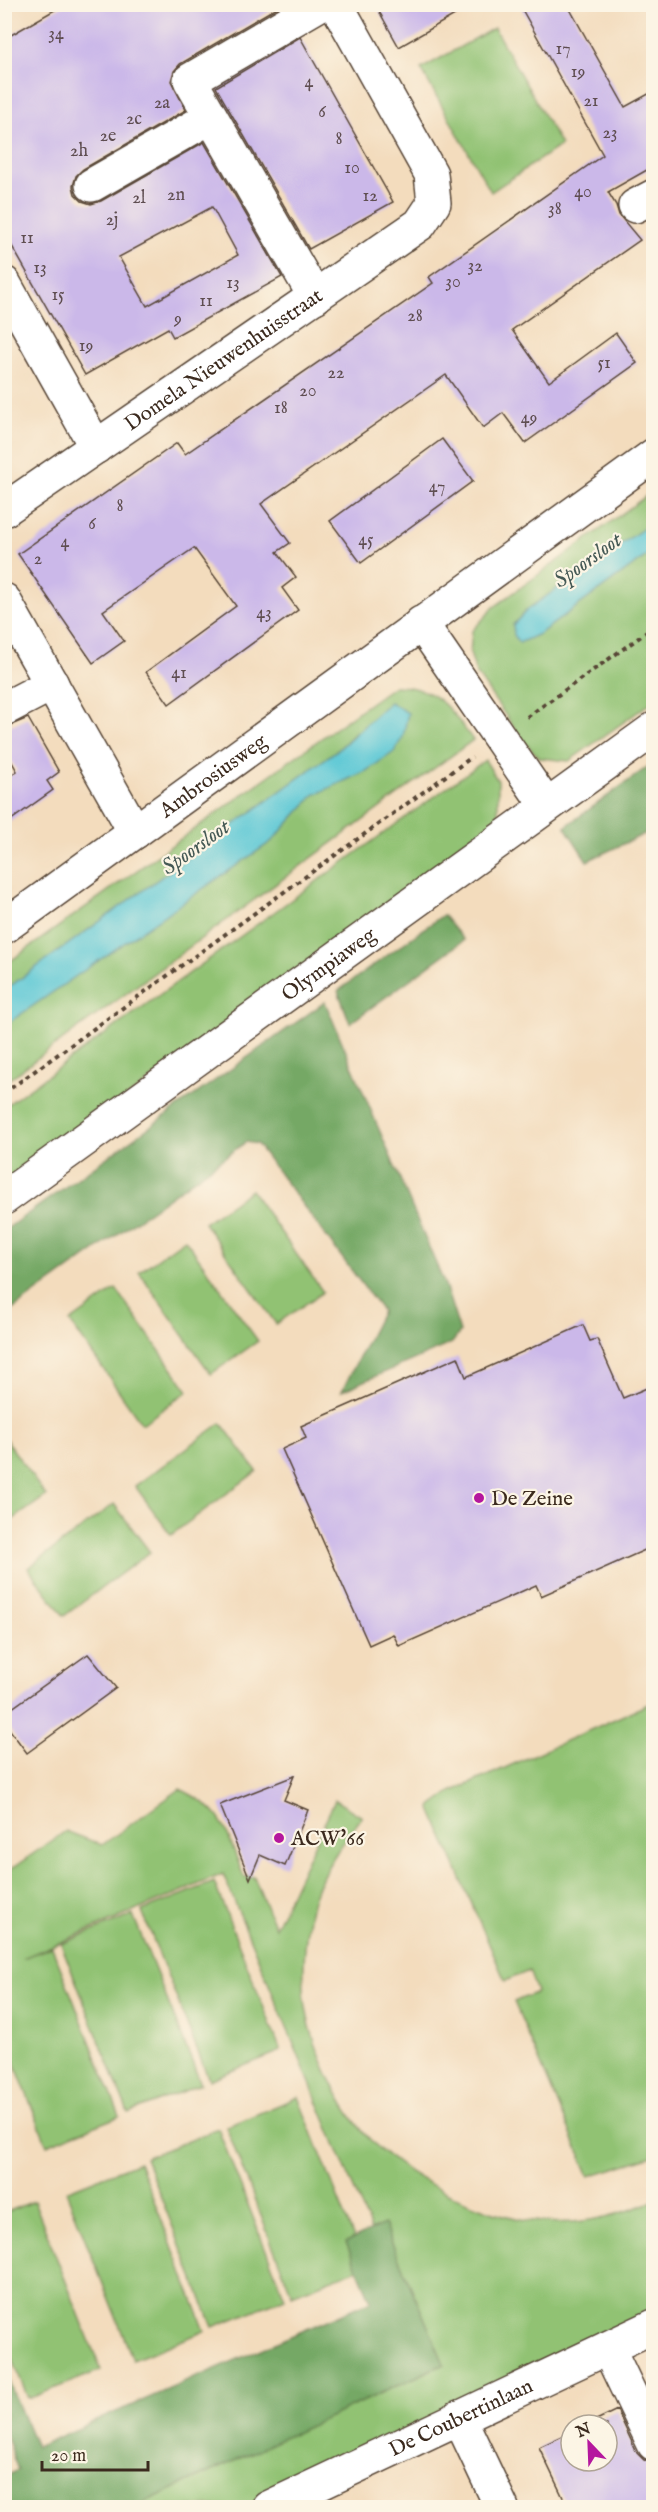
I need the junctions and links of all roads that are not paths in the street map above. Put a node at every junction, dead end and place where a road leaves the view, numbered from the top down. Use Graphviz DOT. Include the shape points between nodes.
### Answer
graph roads {
  1 [pos="320,4"];
  2 [pos="336,4"];
  3 [pos="211,117"];
  4 [pos="92,185"];
  5 [pos="4,283"];
  6 [pos="315,297"];
  7 [pos="96,447"];
  8 [pos="654,455"];
  9 [pos="4,510"];
  10 [pos="4,600"];
  11 [pos="421,623"];
  12 [pos="52,684"];
  13 [pos="4,709"];
  14 [pos="654,729"];
  15 [pos="546,805"];
  16 [pos="135,832"];
  17 [pos="4,927"];
  18 [pos="4,1198"];
  19 [pos="654,2326"];
  20 [pos="608,2348"];
  21 [pos="459,2417"];
  22 [pos="654,2444"];
  23 [pos="268,2508"];
  24 [pos="502,2508"];
  1 -- 3 [label="street" via="190,80"];
  2 -- 6 [label="street, Domela Nieuwenhuisstraat" via="431,174 434,203 420,224"];
  3 -- 4 [label="street"];
  3 -- 6 [label="street"];
  5 -- 7 [label="street"];
  6 -- 7 [label="street, Domela Nieuwenhuisstraat"];
  7 -- 9 [label="street, Domela Nieuwenhuisstraat"];
  8 -- 11 [label="street, Ambrosiusweg"];
  10 -- 12 [label="street"];
  11 -- 15 [label="street"];
  11 -- 16 [label="street, Ambrosiusweg"];
  12 -- 13 [label="street"];
  12 -- 16 [label="street"];
  14 -- 15 [label="street, Olympiaweg"];
  15 -- 18 [label="street, Olympiaweg"];
  16 -- 17 [label="street, Ambrosiusweg"];
  19 -- 20 [label="street, De Coubertinlaan"];
  20 -- 21 [label="street, De Coubertinlaan"];
  20 -- 22 [label="street"];
  21 -- 23 [label="street, De Coubertinlaan"];
  21 -- 24 [label="street"];
}
